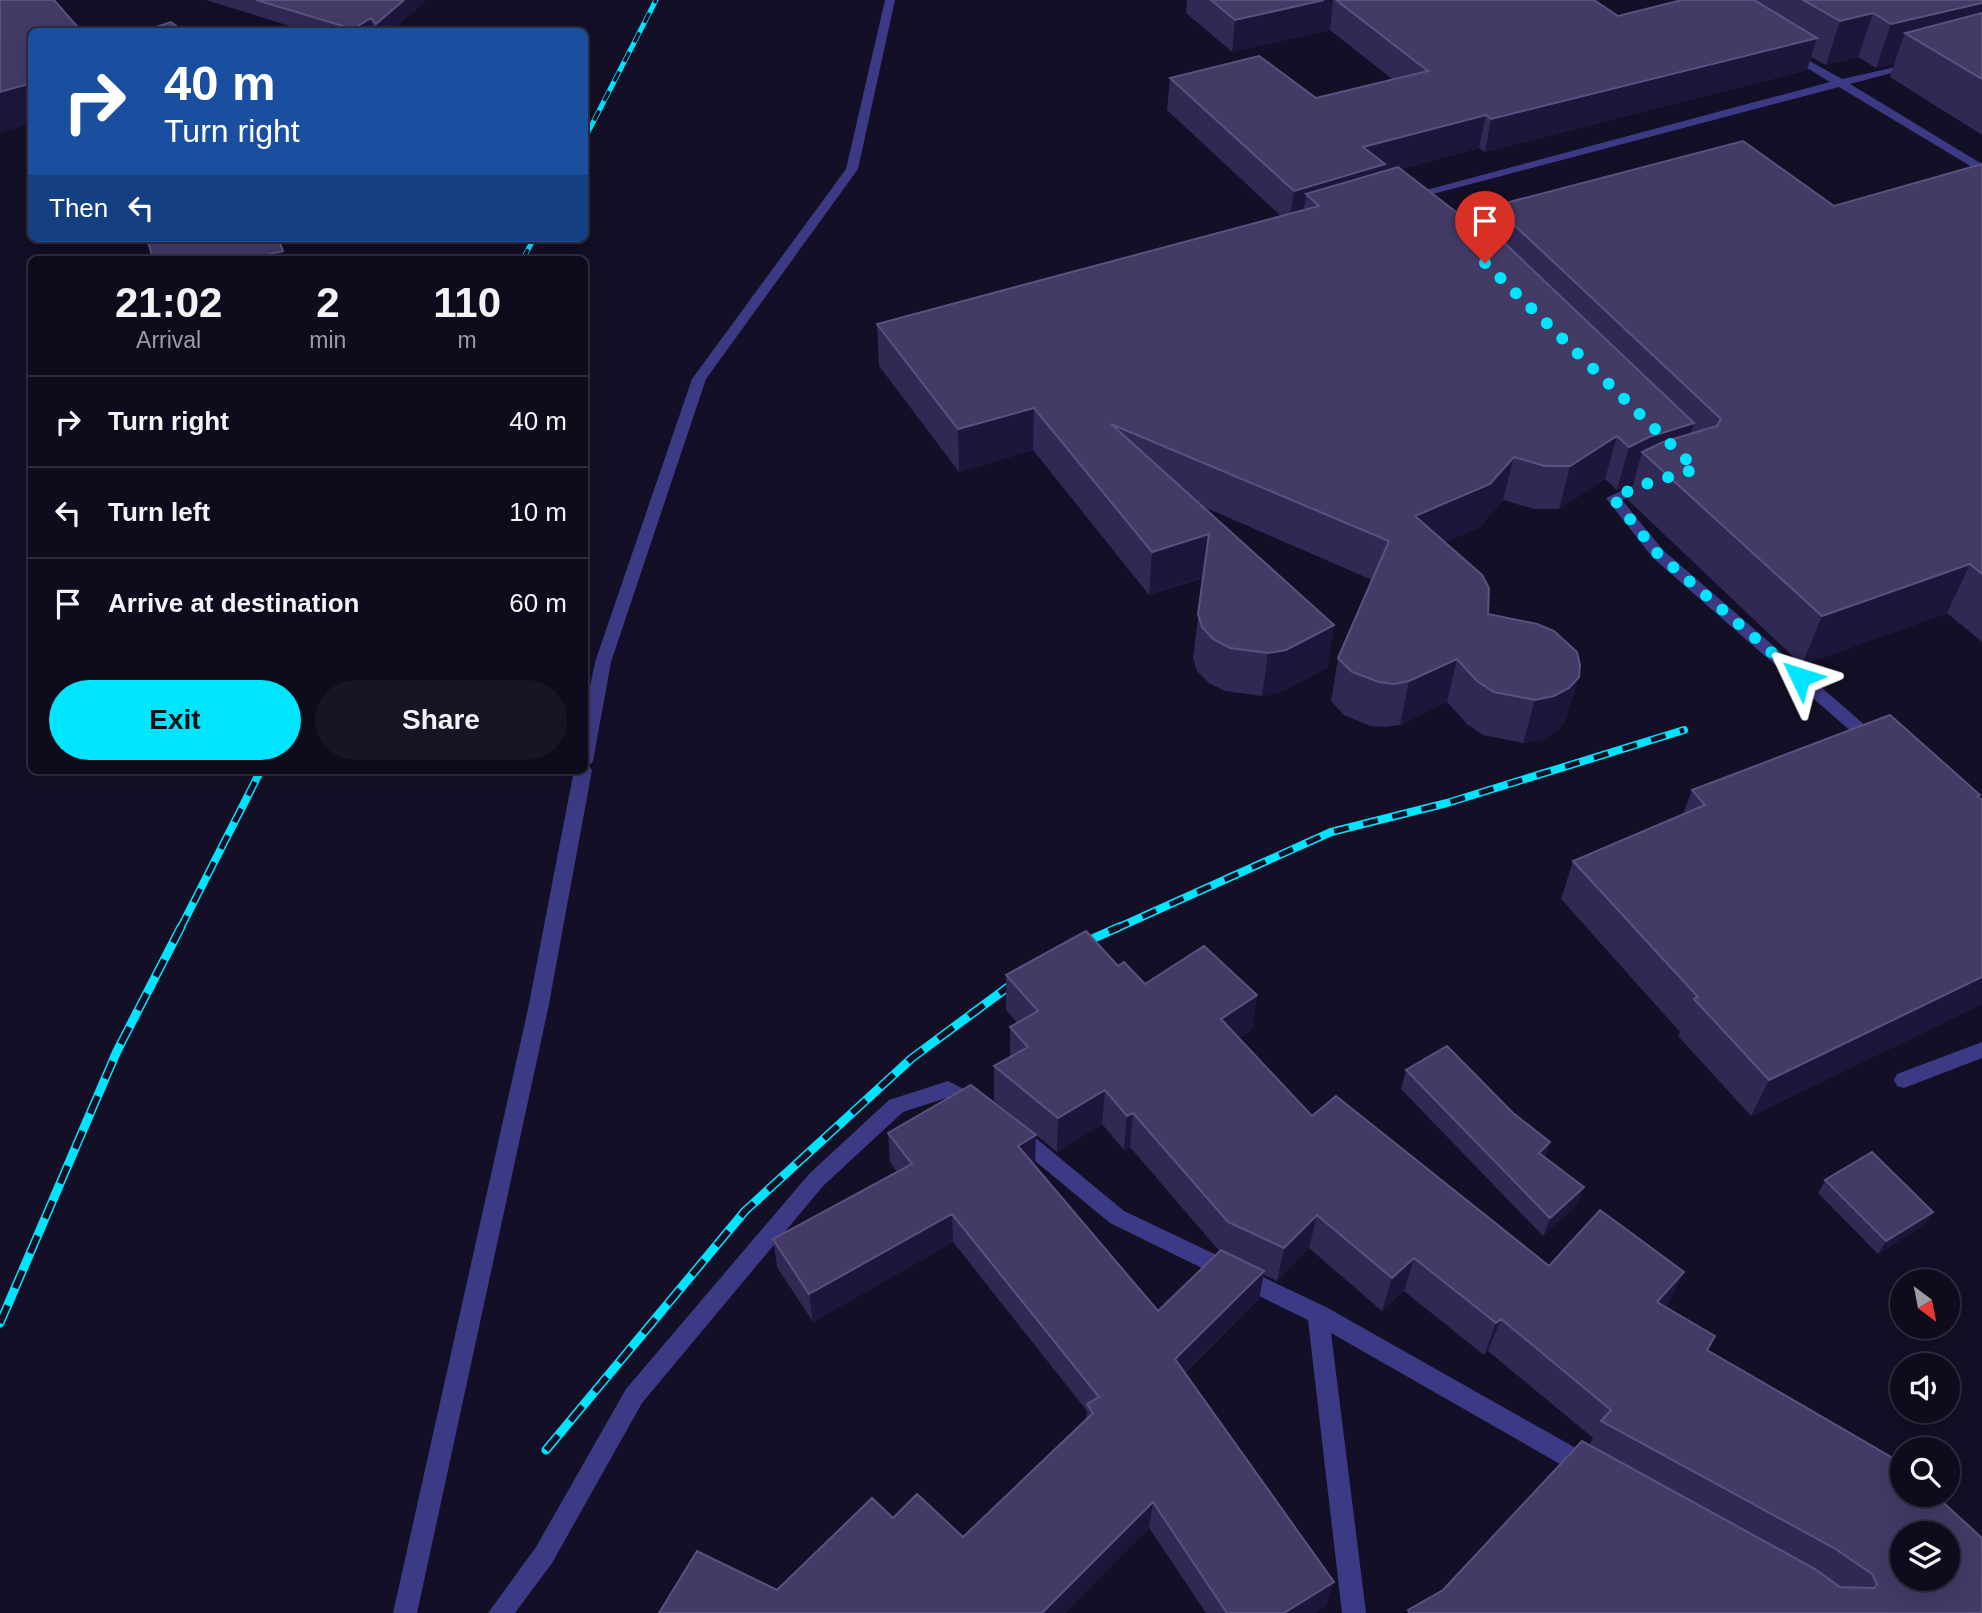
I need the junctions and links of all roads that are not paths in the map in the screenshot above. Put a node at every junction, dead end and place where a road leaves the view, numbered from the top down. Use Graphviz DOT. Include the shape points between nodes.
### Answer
graph roads {
  1 [pos="890,0"];
  2 [pos="1783,48"];
  3 [pos="1930,60"];
  4 [pos="1840,83"];
  5 [pos="1982,169"];
  6 [pos="1438,187"];
  7 [pos="1399,199"];
  8 [pos="1431,211"];
  9 [pos="1664,479"];
  10 [pos="588,740"];
  11 [pos="1888,754"];
  12 [pos="582,774"];
  13 [pos="1982,1050"];
  14 [pos="1904,1080"];
  15 [pos="1318,1314"];
  16 [pos="1613,1482"];
  17 [pos="405,1613"];
  18 [pos="500,1613"];
  19 [pos="1354,1613"];
  1 -- 10 [label="street" via="852,169 699,379 603,662"];
  2 -- 4 [label="street"];
  3 -- 4 [label="street"];
  4 -- 5 [label="street"];
  4 -- 6 [label="street"];
  6 -- 7 [label="street"];
  6 -- 8 [label="street"];
  9 -- 11 [label="street" via="1613,498 1658,554"];
  12 -- 17 [label="street" via="538,1009"];
  13 -- 14 [label="street"];
  15 -- 16 [label="street"];
  15 -- 18 [label="street" via="1117,1217 988,1110 948,1089 896,1106 816,1180 634,1396 544,1555"];
  15 -- 19 [label="street"];
}
